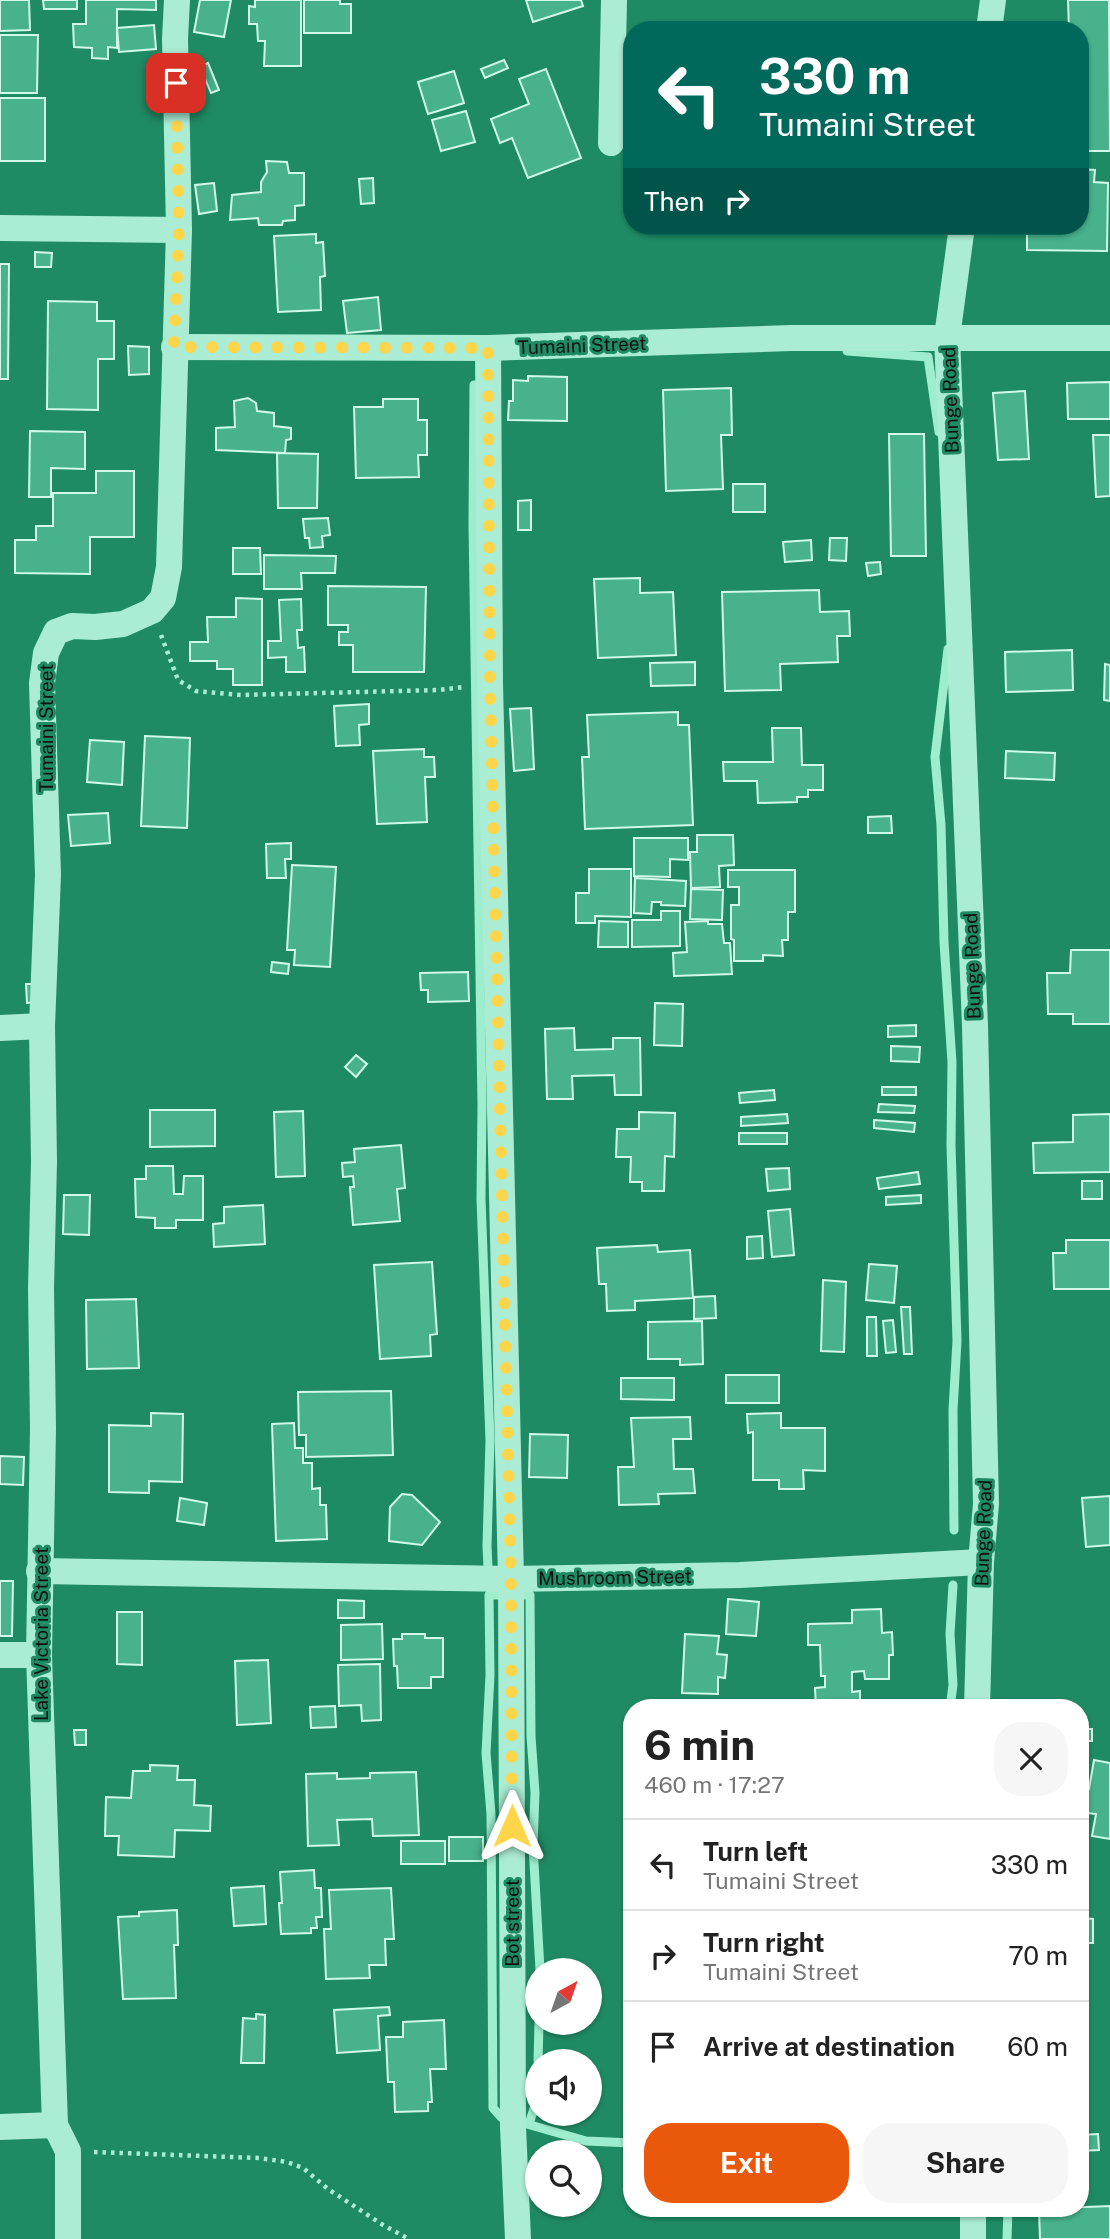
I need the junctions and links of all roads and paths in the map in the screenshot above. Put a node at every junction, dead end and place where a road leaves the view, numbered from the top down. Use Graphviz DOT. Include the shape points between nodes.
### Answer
graph roads {
  1 [pos="177,0"];
  2 [pos="614,0"];
  3 [pos="993,0"];
  4 [pos="990,21"];
  5 [pos="611,143"];
  6 [pos="0,228"];
  7 [pos="179,230"];
  8 [pos="961,235"];
  9 [pos="947,337"];
  10 [pos="1110,338"];
  11 [pos="174,347"];
  12 [pos="488,348"];
  13 [pos="152,611"];
  14 [pos="490,683"];
  15 [pos="42,1026"];
  16 [pos="0,1028"];
  17 [pos="981,1562"];
  18 [pos="39,1572"];
  19 [pos="511,1579"];
  20 [pos="0,1655"];
  21 [pos="39,1655"];
  22 [pos="977,1699"];
  23 [pos="55,2125"];
  24 [pos="0,2127"];
  25 [pos="68,2151"];
  26 [pos="973,2217"];
  27 [pos="68,2239"];
  28 [pos="409,2239"];
  29 [pos="518,2239"];
  30 [pos="973,2239"];
  1 -- 7 [label="street"];
  2 -- 5 [label="street"];
  3 -- 4 [label="street"];
  6 -- 7 [label="street"];
  7 -- 11 [label="street"];
  8 -- 9 [label="street, Bunge Road"];
  9 -- 10 [label="street, Tumaini Street"];
  9 -- 12 [label="street, Tumaini Street"];
  9 -- 17 [label="street, Bunge Road" via="975,1026 986,1504"];
  11 -- 12 [label="street, Tumaini Street"];
  11 -- 13 [label="street" via="169,567 163,598"];
  12 -- 14 [label="street, Bot street"];
  13 -- 14 [label="path" via="178,680 196,691 241,695 439,690"];
  13 -- 15 [label="street, Tumaini Street" via="123,624 72,626 56,632 46,653 42,683 48,875"];
  14 -- 19 [label="street, Bot street"];
  15 -- 16 [label="street"];
  15 -- 18 [label="street, Lake Victoria Street"];
  17 -- 19 [label="street, Mushroom Street" via="740,1575"];
  17 -- 22 [label="street, Bunge Road"];
  18 -- 19 [label="street, Mushroom Street"];
  18 -- 21 [label="street, Lake Victoria Street"];
  19 -- 29 [label="street, Bot street" via="513,2114"];
  20 -- 21 [label="street"];
  21 -- 23 [label="street, Lake Victoria Street"];
  23 -- 24 [label="street"];
  23 -- 25 [label="street, Lake Victoria Street"];
  25 -- 27 [label="street, Lake Victoria Street"];
  25 -- 28 [label="path" via="287,2162"];
  26 -- 30 [label="street"];
}
